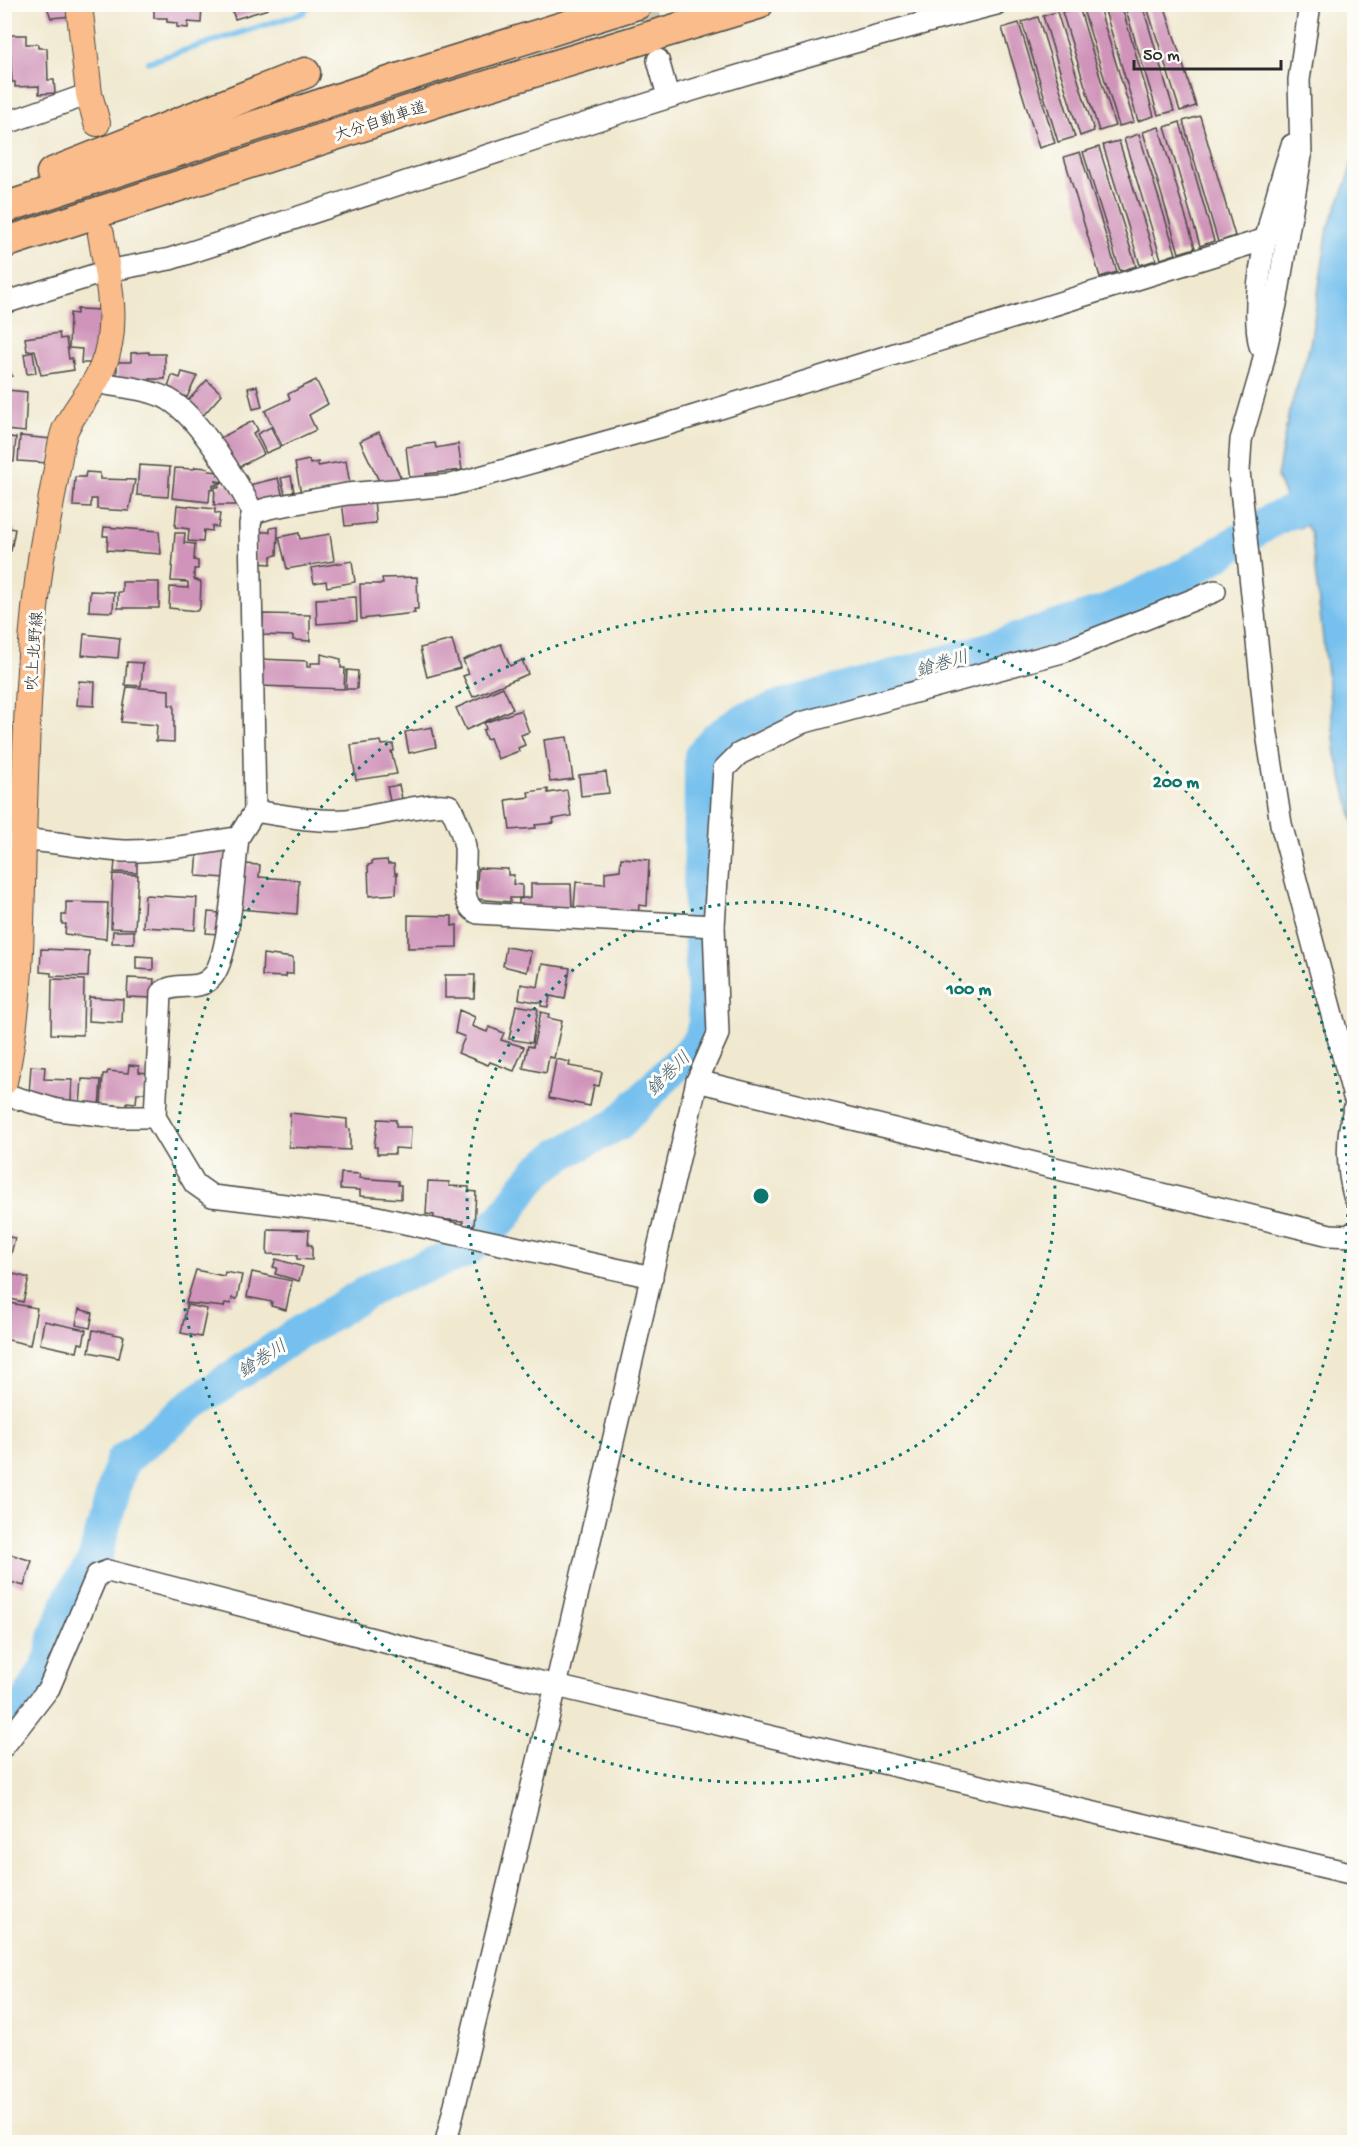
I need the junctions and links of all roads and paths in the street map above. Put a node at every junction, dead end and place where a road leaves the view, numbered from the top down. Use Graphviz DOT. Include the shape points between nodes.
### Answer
graph roads {
  1 [pos="79,4"];
  2 [pos="638,4"];
  3 [pos="758,4"];
  4 [pos="996,4"];
  5 [pos="1310,4"];
  6 [pos="949,10"];
  7 [pos="658,60"];
  8 [pos="305,73"];
  9 [pos="89,94"];
  10 [pos="668,96"];
  11 [pos="1301,118"];
  12 [pos="97,123"];
  13 [pos="4,124"];
  14 [pos="4,192"];
  15 [pos="4,208"];
  16 [pos="102,234"];
  17 [pos="1266,239"];
  18 [pos="4,243"];
  19 [pos="107,271"];
  20 [pos="4,303"];
  21 [pos="1263,360"];
  22 [pos="96,382"];
  23 [pos="253,513"];
  24 [pos="1215,591"];
  25 [pos="255,811"];
  26 [pos="238,838"];
  27 [pos="14,840"];
  28 [pos="714,926"];
  29 [pos="697,1081"];
  30 [pos="4,1082"];
  31 [pos="4,1094"];
  32 [pos="1354,1097"];
  33 [pos="1354,1110"];
  34 [pos="155,1117"];
  35 [pos="1354,1196"];
  36 [pos="1354,1232"];
  37 [pos="652,1277"];
  38 [pos="556,1686"];
  39 [pos="4,1746"];
  40 [pos="1354,1874"];
  41 [pos="446,2142"];
  1 -- 9 [label="main road"];
  2 -- 15 [label="highway, 大分自動車道"];
  3 -- 18 [label="highway, 大分自動車道" via="451,96"];
  4 -- 6 [label="street"];
  5 -- 11 [label="street" via="1299,80"];
  6 -- 10 [label="street"];
  7 -- 10 [label="street"];
  8 -- 14 [label="highway"];
  9 -- 12 [label="main road"];
  9 -- 13 [label="street"];
  10 -- 19 [label="street" via="170,259"];
  11 -- 17 [label="street"];
  11 -- 21 [label="street" via="1301,156"];
  16 -- 19 [label="main road, 吹上北野線"];
  17 -- 21 [label="street" via="1257,334"];
  17 -- 23 [label="street" via="659,427 451,485 347,494"];
  19 -- 20 [label="street"];
  19 -- 22 [label="main road, 吹上北野線" via="111,320 104,366"];
  21 -- 32 [label="street" via="1240,440 1239,471 1266,726 1281,824"];
  22 -- 23 [label="street" via="151,393 182,408 199,427"];
  22 -- 27 [label="main road, 吹上北野線" via="64,432 41,558"];
  23 -- 25 [label="street" via="250,524"];
  24 -- 28 [label="street" via="1062,652 801,723 739,754 724,769"];
  25 -- 26 [label="street"];
  25 -- 28 [label="street" via="306,820 346,820 404,812 440,802 450,806 465,846 466,901 478,914"];
  26 -- 27 [label="street" via="134,851"];
  26 -- 34 [label="street" via="222,960 211,978 198,986 168,987 161,993"];
  27 -- 30 [label="main road, 吹上北野線" via="22,934 12,1044"];
  28 -- 29 [label="street" via="718,1034"];
  29 -- 36 [label="street" via="1330,1235 1352,1236"];
  29 -- 37 [label="street"];
  31 -- 34 [label="street" via="57,1110"];
  33 -- 35 [label="street" via="1349,1165"];
  34 -- 37 [label="street" via="195,1184 212,1196 368,1215"];
  37 -- 38 [label="street"];
  38 -- 39 [label="street" via="108,1571 97,1575 49,1688"];
  38 -- 40 [label="street"];
  38 -- 41 [label="street"];
}
